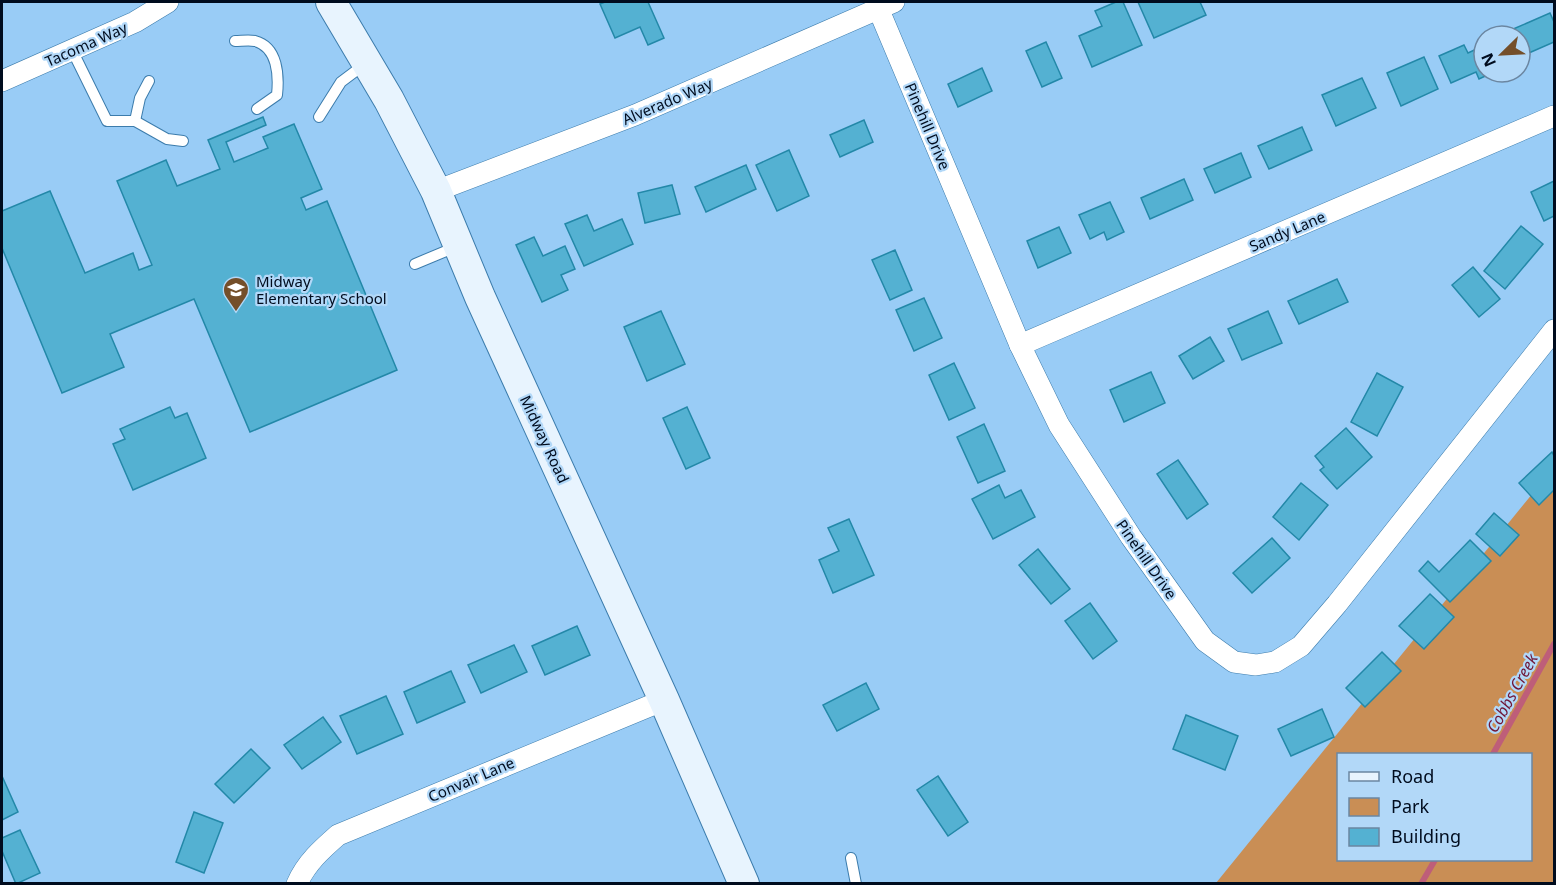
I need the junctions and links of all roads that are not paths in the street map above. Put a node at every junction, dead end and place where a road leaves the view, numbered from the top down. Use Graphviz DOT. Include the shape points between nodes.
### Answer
graph roads {
  1 [pos="168,2"];
  2 [pos="331,2"];
  3 [pos="886,5"];
  4 [pos="235,41"];
  5 [pos="72,50"];
  6 [pos="367,63"];
  7 [pos="2,81"];
  8 [pos="149,81"];
  9 [pos="257,109"];
  10 [pos="1554,116"];
  11 [pos="319,117"];
  12 [pos="135,122"];
  13 [pos="183,141"];
  14 [pos="436,191"];
  15 [pos="458,246"];
  16 [pos="415,264"];
  17 [pos="1554,330"];
  18 [pos="1020,345"];
  19 [pos="664,700"];
  20 [pos="851,858"];
  21 [pos="297,884"];
  22 [pos="744,884"];
  23 [pos="856,884"];
  1 -- 5 [label="street, Tacoma Way" via="135,22"];
  2 -- 6 [label="street, Midway Road"];
  3 -- 14 [label="street, Alverado Way" via="635,115"];
  3 -- 18 [label="street, Pinehill Drive"];
  4 -- 9 [label="lane" via="256,41 271,51 279,77 276,95"];
  5 -- 7 [label="street, Tacoma Way"];
  5 -- 12 [label="lane" via="107,121"];
  6 -- 11 [label="lane" via="341,82"];
  6 -- 14 [label="street, Midway Road"];
  8 -- 12 [label="lane" via="140,98"];
  10 -- 18 [label="street, Sandy Lane"];
  12 -- 13 [label="lane" via="167,139"];
  14 -- 15 [label="street, Midway Road"];
  15 -- 16 [label="lane"];
  15 -- 19 [label="street, Midway Road"];
  17 -- 18 [label="street, Pinehill Drive" via="1301,646 1275,662 1256,665 1234,662 1205,641 1131,537 1059,425"];
  19 -- 21 [label="street, Convair Lane" via="338,835 319,851"];
  19 -- 22 [label="street, Midway Road"];
  20 -- 23 [label="lane"];
}
